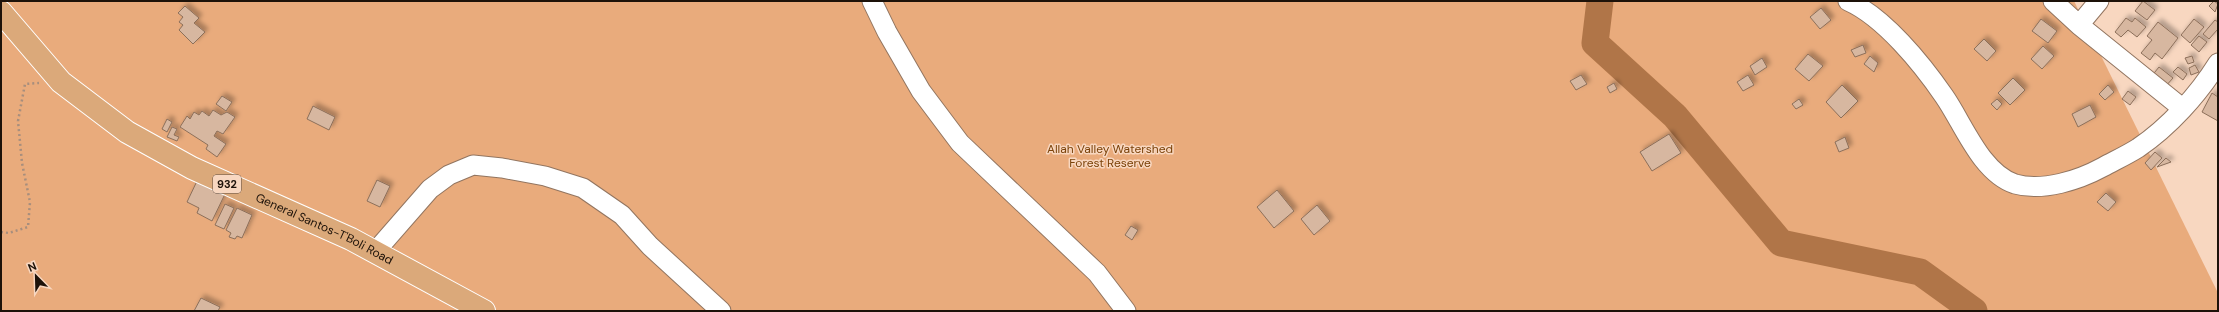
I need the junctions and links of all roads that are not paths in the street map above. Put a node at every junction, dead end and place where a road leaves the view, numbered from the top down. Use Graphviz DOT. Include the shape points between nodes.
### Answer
graph roads {
  1 [pos="872,1"];
  2 [pos="1848,1"];
  3 [pos="2053,1"];
  4 [pos="2099,1"];
  5 [pos="1,12"];
  6 [pos="2079,25"];
  7 [pos="2218,63"];
  8 [pos="2182,108"];
  9 [pos="375,252"];
  10 [pos="484,311"];
  11 [pos="721,311"];
  12 [pos="1126,311"];
  1 -- 12 [label="street" via="921,91 960,143 1097,273"];
  2 -- 8 [label="street" via="1863,8 1912,53 1944,96 1979,154 1996,172 2015,184 2036,186 2062,183 2096,170 2137,148 2175,117"];
  3 -- 6 [label="street"];
  4 -- 6 [label="street"];
  5 -- 9 [label="main road, General Santos-T'Boli Road / 932" via="61,82 127,132 192,168"];
  6 -- 8 [label="street"];
  7 -- 8 [label="street"];
  9 -- 10 [label="main road, General Santos-T'Boli Road / 932"];
  9 -- 11 [label="street" via="430,189 449,175 473,165 502,168 545,176 583,188 622,214 650,246"];
}
